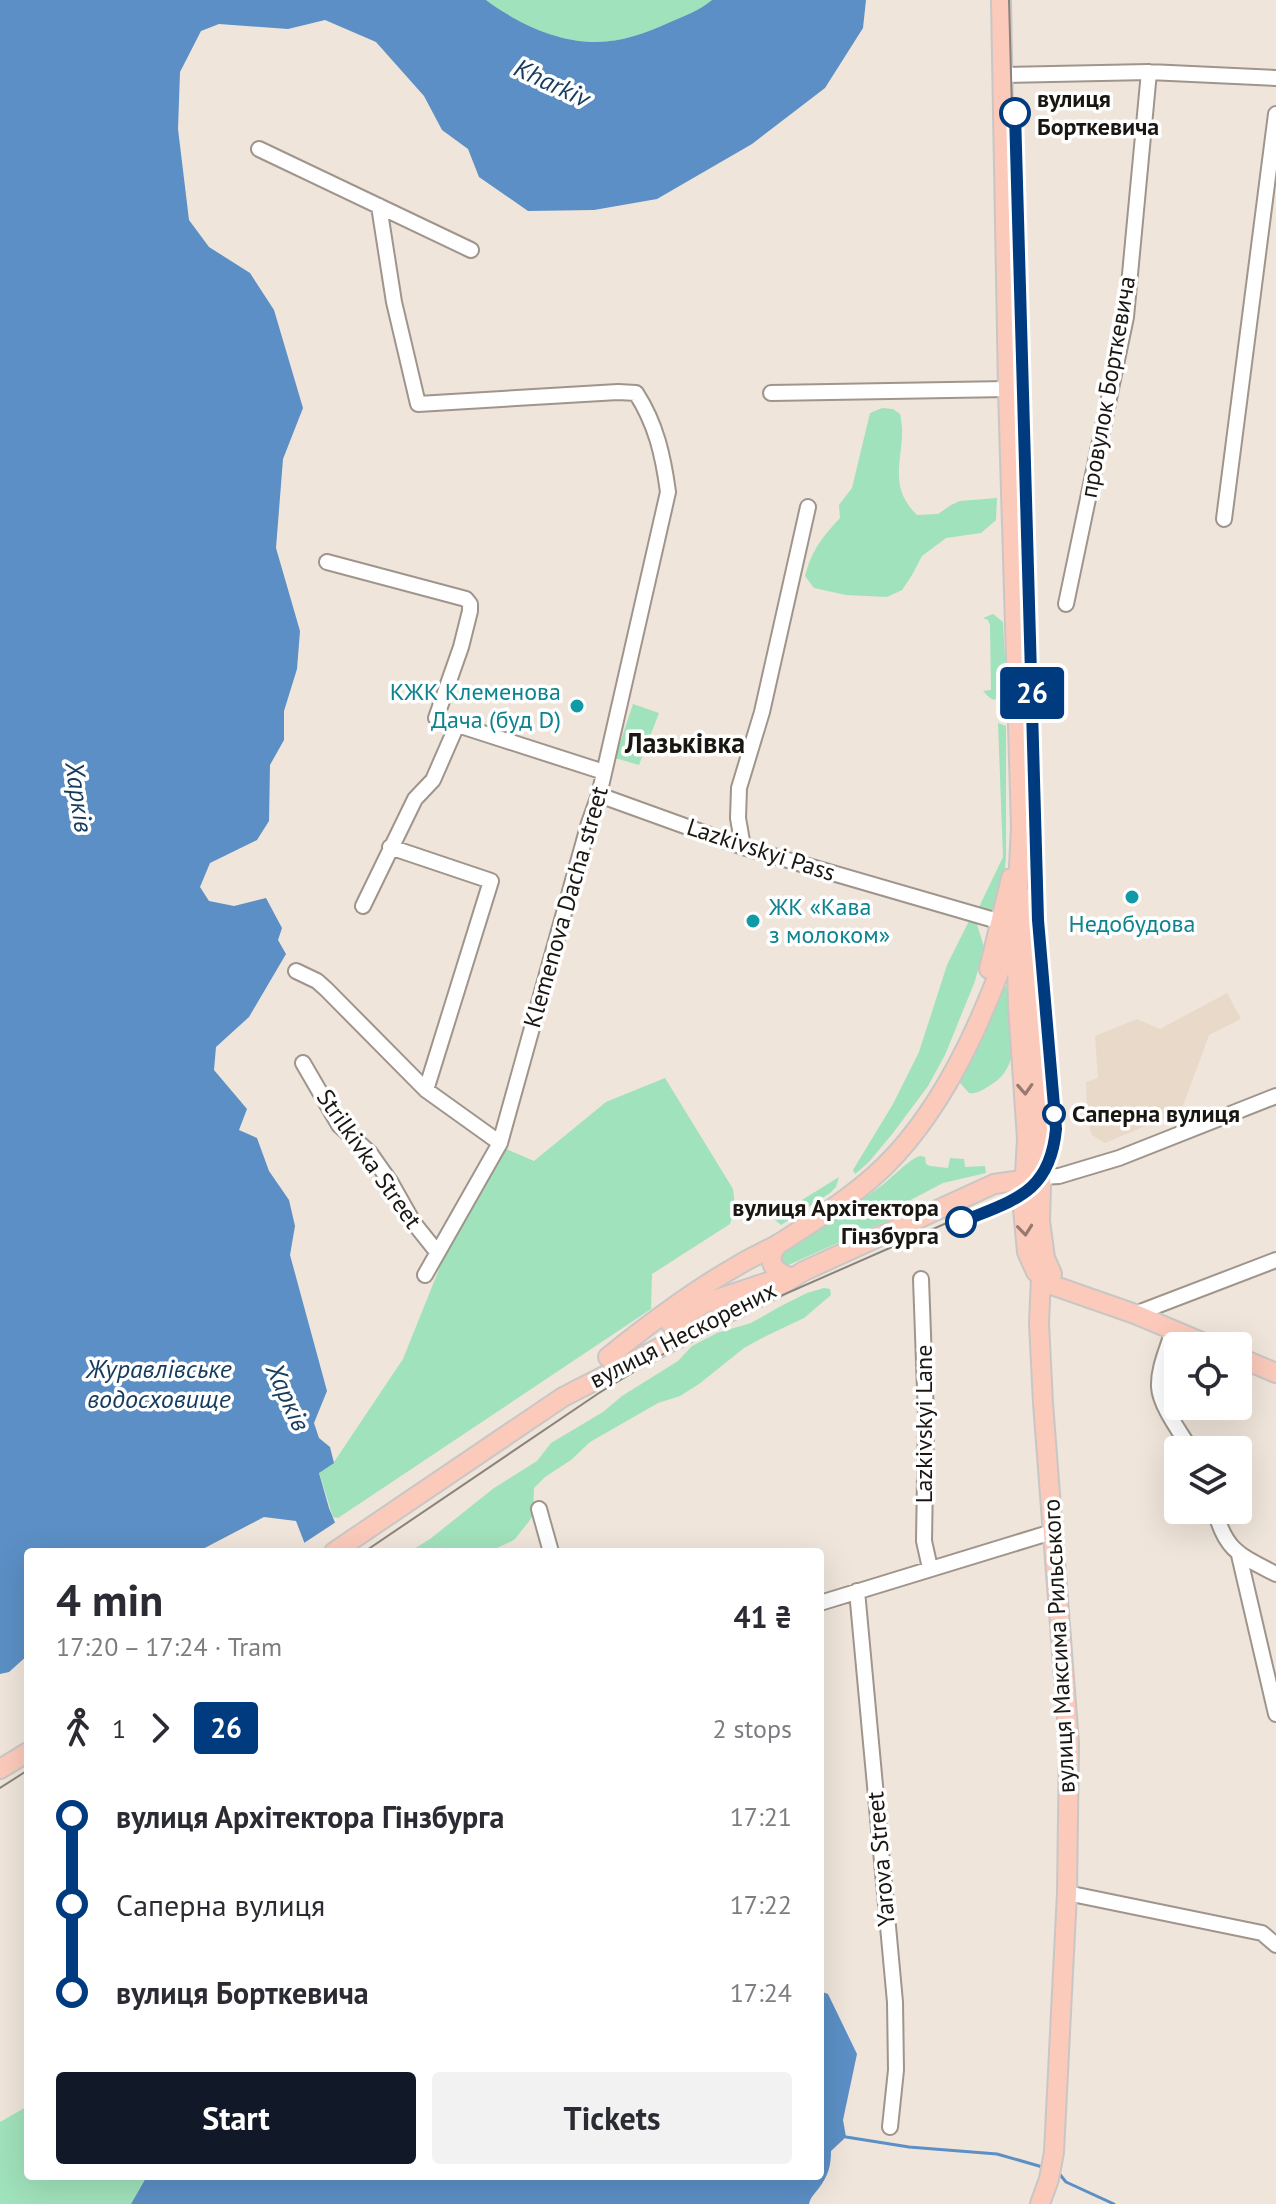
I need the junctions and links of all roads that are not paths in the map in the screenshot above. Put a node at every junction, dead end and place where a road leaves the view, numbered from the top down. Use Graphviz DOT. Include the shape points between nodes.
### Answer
graph roads {
  1 [pos="1001,0"];
  2 [pos="1149,72"];
  3 [pos="1003,75"];
  4 [pos="1276,78"];
  5 [pos="1276,114"];
  6 [pos="259,149"];
  7 [pos="379,206"];
  8 [pos="471,250"];
  9 [pos="1008,389"];
  10 [pos="771,393"];
  11 [pos="808,507"];
  12 [pos="1224,519"];
  13 [pos="327,562"];
  14 [pos="1066,604"];
  15 [pos="457,725"];
  16 [pos="604,772"];
  17 [pos="599,795"];
  18 [pos="1021,845"];
  19 [pos="390,847"];
  20 [pos="743,847"];
  21 [pos="1025,879"];
  22 [pos="363,906"];
  23 [pos="1009,924"];
  24 [pos="296,971"];
  25 [pos="995,983"];
  26 [pos="1024,985"];
  27 [pos="963,1052"];
  28 [pos="303,1063"];
  29 [pos="426,1090"];
  30 [pos="1276,1096"];
  31 [pos="500,1143"];
  32 [pos="1033,1178"];
  33 [pos="778,1244"];
  34 [pos="437,1252"];
  35 [pos="1276,1260"];
  36 [pos="1044,1271"];
  37 [pos="794,1274"];
  38 [pos="425,1275"];
  39 [pos="921,1279"];
  40 [pos="705,1303"];
  41 [pos="1135,1314"];
  42 [pos="1173,1330"];
  43 [pos="1178,1332"];
  44 [pos="612,1363"];
  45 [pos="1252,1363"];
  46 [pos="1276,1373"];
  47 [pos="1183,1436"];
  48 [pos="539,1509"];
  49 [pos="1220,1524"];
  50 [pos="1052,1532"];
  51 [pos="340,1548"];
  52 [pos="550,1548"];
  53 [pos="1239,1555"];
  54 [pos="930,1568"];
  55 [pos="1276,1574"];
  56 [pos="857,1591"];
  57 [pos="824,1602"];
  58 [pos="1276,1714"];
  59 [pos="24,1754"];
  60 [pos="0,1769"];
  61 [pos="1067,1893"];
  62 [pos="1276,1945"];
  63 [pos="890,2127"];
  64 [pos="1044,2203"];
  1 -- 3 [label="main road"];
  2 -- 3 [label="street"];
  2 -- 4 [label="street"];
  2 -- 14 [label="street, провулок Борткевича" via="1126,317"];
  3 -- 9 [label="main road"];
  5 -- 12 [label="street"];
  6 -- 7 [label="street"];
  7 -- 8 [label="street"];
  7 -- 16 [label="street, Klemenova Dacha street" via="418,404 636,393 652,418 668,492"];
  9 -- 10 [label="street"];
  9 -- 18 [label="main road"];
  11 -- 20 [label="street" via="762,712 739,788"];
  13 -- 15 [label="street" via="470,604 436,718"];
  15 -- 16 [label="street"];
  15 -- 19 [label="street" via="433,780 415,799"];
  16 -- 17 [label="street, Klemenova Dacha street"];
  17 -- 20 [label="street, Lazkivskyi Pass"];
  17 -- 31 [label="street, Klemenova Dacha street"];
  18 -- 21 [label="main road"];
  18 -- 23 [label="main road"];
  19 -- 22 [label="street"];
  19 -- 29 [label="street" via="491,881"];
  20 -- 23 [label="street, Lazkivskyi Pass"];
  21 -- 23 [label="main road" via="1022,904"];
  21 -- 26 [label="main road" via="1029,921"];
  23 -- 25 [label="main road"];
  23 -- 26 [label="main road" via="1023,936"];
  23 -- 27 [label="main road"];
  24 -- 29 [label="street" via="326,989"];
  25 -- 26 [label="main road"];
  25 -- 27 [label="main road"];
  26 -- 32 [label="main road, вулиця Максима Рильського" via="1043,1114"];
  27 -- 33 [label="main road" via="919,1125 888,1163"];
  28 -- 34 [label="street, Strilkivka Street" via="343,1131 370,1153"];
  29 -- 31 [label="street"];
  30 -- 32 [label="street" via="1119,1158"];
  31 -- 34 [label="street, Klemenova Dacha street"];
  32 -- 36 [label="main road, вулиця Максима Рильського" via="1023,1209 1027,1252 1031,1264"];
  32 -- 37 [label="main road, вулиця Нескорених" via="994,1184"];
  33 -- 37 [label="main road" via="772,1264"];
  33 -- 40 [label="main road"];
  33 -- 44 [label="main road" via="649,1323"];
  34 -- 38 [label="street, Klemenova Dacha street"];
  35 -- 41 [label="street"];
  36 -- 41 [label="main road" via="1063,1289"];
  36 -- 50 [label="main road, вулиця Максима Рильського" via="1039,1323"];
  37 -- 40 [label="main road, вулиця Нескорених"];
  37 -- 44 [label="main road, вулиця Нескорених" via="767,1293"];
  39 -- 54 [label="street, Lazkivskyi Lane" via="924,1541"];
  40 -- 44 [label="main road"];
  41 -- 42 [label="main road"];
  42 -- 43 [label="main road"];
  42 -- 47 [label="street" via="1159,1388"];
  44 -- 51 [label="main road, вулиця Нескорених"];
  45 -- 46 [label="main road"];
  48 -- 52 [label="street"];
  49 -- 53 [label="street"];
  50 -- 54 [label="street"];
  50 -- 61 [label="main road, вулиця Максима Рильського" via="1069,1743"];
  53 -- 55 [label="street"];
  53 -- 58 [label="street"];
  54 -- 56 [label="street"];
  56 -- 57 [label="street"];
  56 -- 63 [label="street, Yarova Street" via="895,2002"];
  59 -- 60 [label="main road"];
  61 -- 62 [label="street" via="1262,1933"];
  61 -- 64 [label="main road, вулиця Максима Рильського" via="1054,2152"];
}
